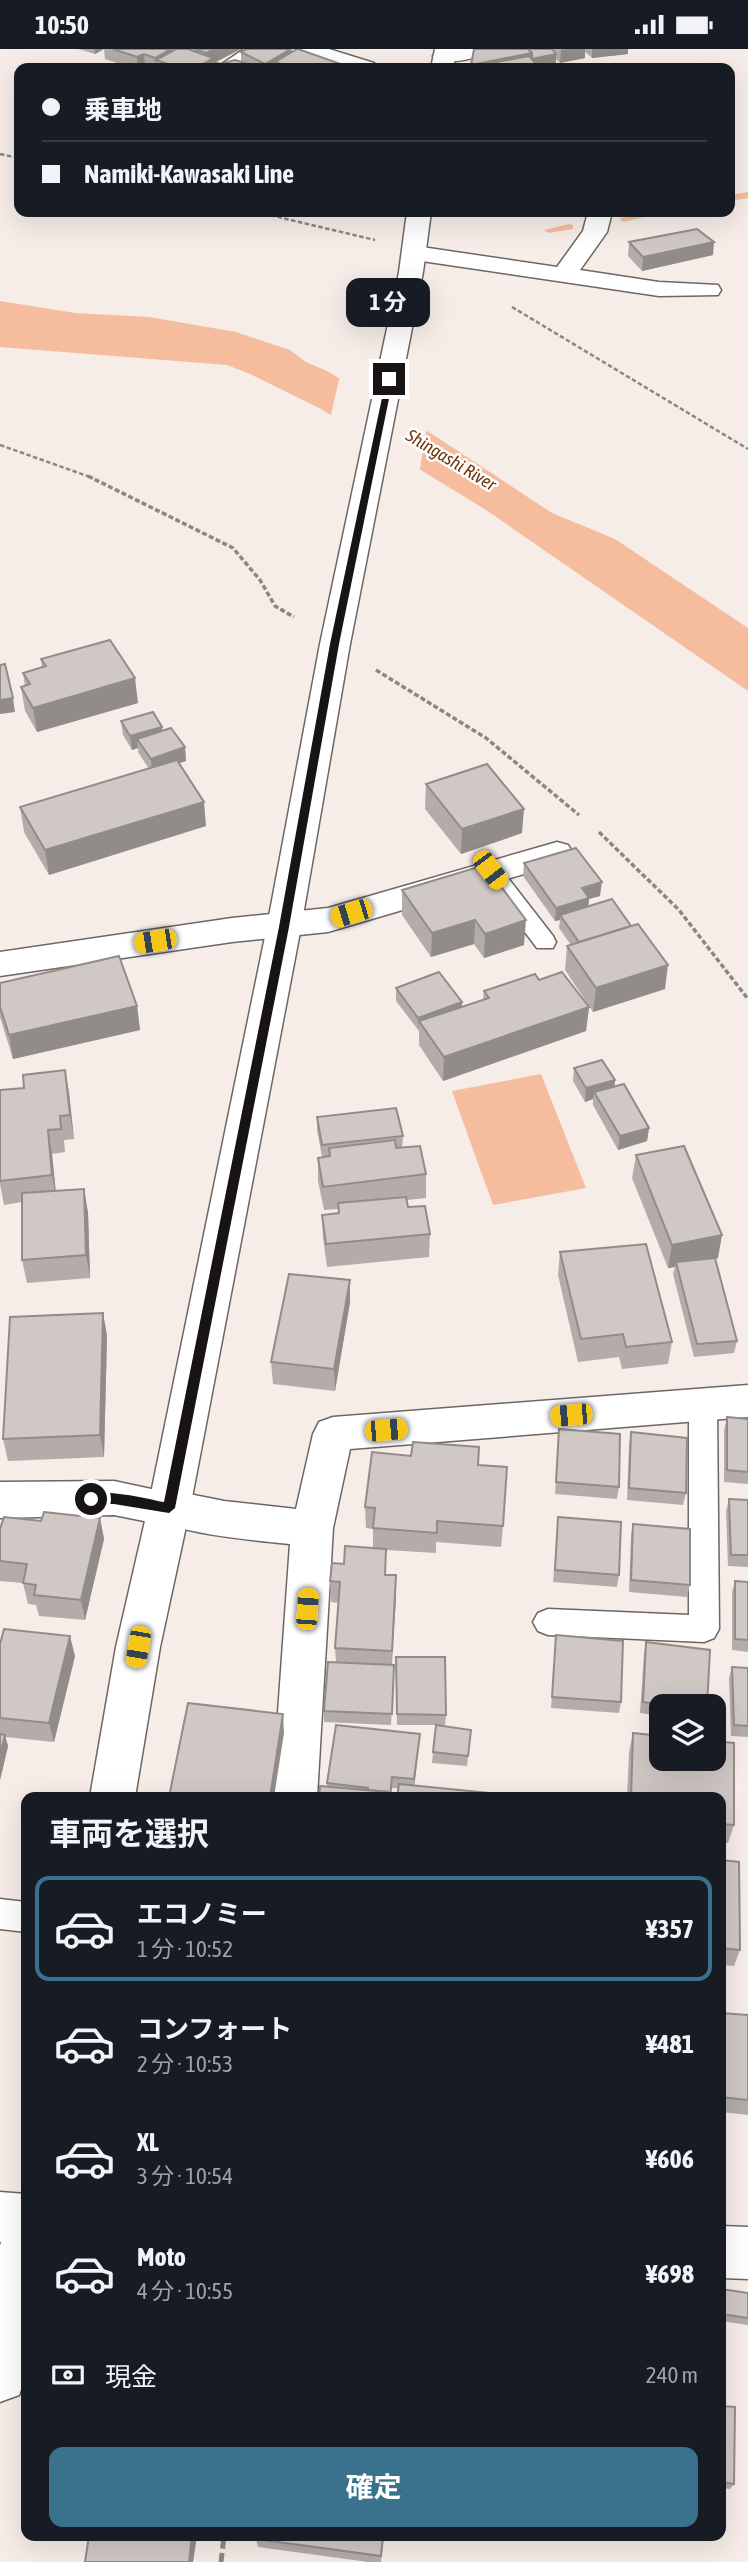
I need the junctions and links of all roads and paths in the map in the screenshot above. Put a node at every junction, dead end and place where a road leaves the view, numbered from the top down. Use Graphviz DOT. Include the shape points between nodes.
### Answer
graph roads {
  1 [pos="255,49"];
  2 [pos="307,49"];
  3 [pos="479,49"];
  4 [pos="444,58"];
  5 [pos="231,63"];
  6 [pos="350,63"];
  7 [pos="279,217"];
  8 [pos="418,217"];
  9 [pos="599,217"];
  10 [pos="382,241"];
  11 [pos="413,262"];
  12 [pos="565,273"];
  13 [pos="709,290"];
  14 [pos="502,301"];
  15 [pos="0,445"];
  16 [pos="748,449"];
  17 [pos="300,621"];
  18 [pos="557,853"];
  19 [pos="490,870"];
  20 [pos="284,927"];
  21 [pos="545,943"];
  22 [pos="0,964"];
  23 [pos="748,1401"];
  24 [pos="703,1405"];
  25 [pos="0,1500"];
  26 [pos="169,1508"];
  27 [pos="312,1528"];
  28 [pos="548,1622"];
  29 [pos="113,1792"];
  30 [pos="294,1792"];
  31 [pos="0,1914"];
  32 [pos="21,1916"];
  33 [pos="0,2217"];
  34 [pos="21,2219"];
  35 [pos="726,2252"];
  36 [pos="748,2253"];
  37 [pos="21,2269"];
  38 [pos="0,2376"];
  39 [pos="223,2541"];
  40 [pos="221,2562"];
  1 -- 5 [label="lane"];
  2 -- 6 [label="main road"];
  3 -- 4 [label="main road"];
  7 -- 10 [label="path"];
  8 -- 11 [label="main road"];
  9 -- 12 [label="main road" via="595,232"];
  11 -- 12 [label="main road"];
  11 -- 20 [label="main road" via="340,618"];
  12 -- 13 [label="main road" via="659,289"];
  14 -- 16 [label="path"];
  15 -- 17 [label="path" via="96,479 233,548 275,606"];
  18 -- 19 [label="main road"];
  19 -- 20 [label="main road" via="328,920"];
  19 -- 21 [label="lane"];
  20 -- 22 [label="main road" via="232,930"];
  20 -- 26 [label="main road"];
  23 -- 24 [label="main road"];
  24 -- 27 [label="main road" via="333,1434"];
  24 -- 28 [label="lane" via="704,1629"];
  25 -- 26 [label="main road" via="114,1498"];
  26 -- 27 [label="main road"];
  26 -- 29 [label="main road"];
  27 -- 30 [label="main road"];
  31 -- 32 [label="lane"];
  33 -- 34 [label="main road"];
  35 -- 36 [label="main road"];
  37 -- 38 [label="main road"];
  39 -- 40 [label="path"];
}
